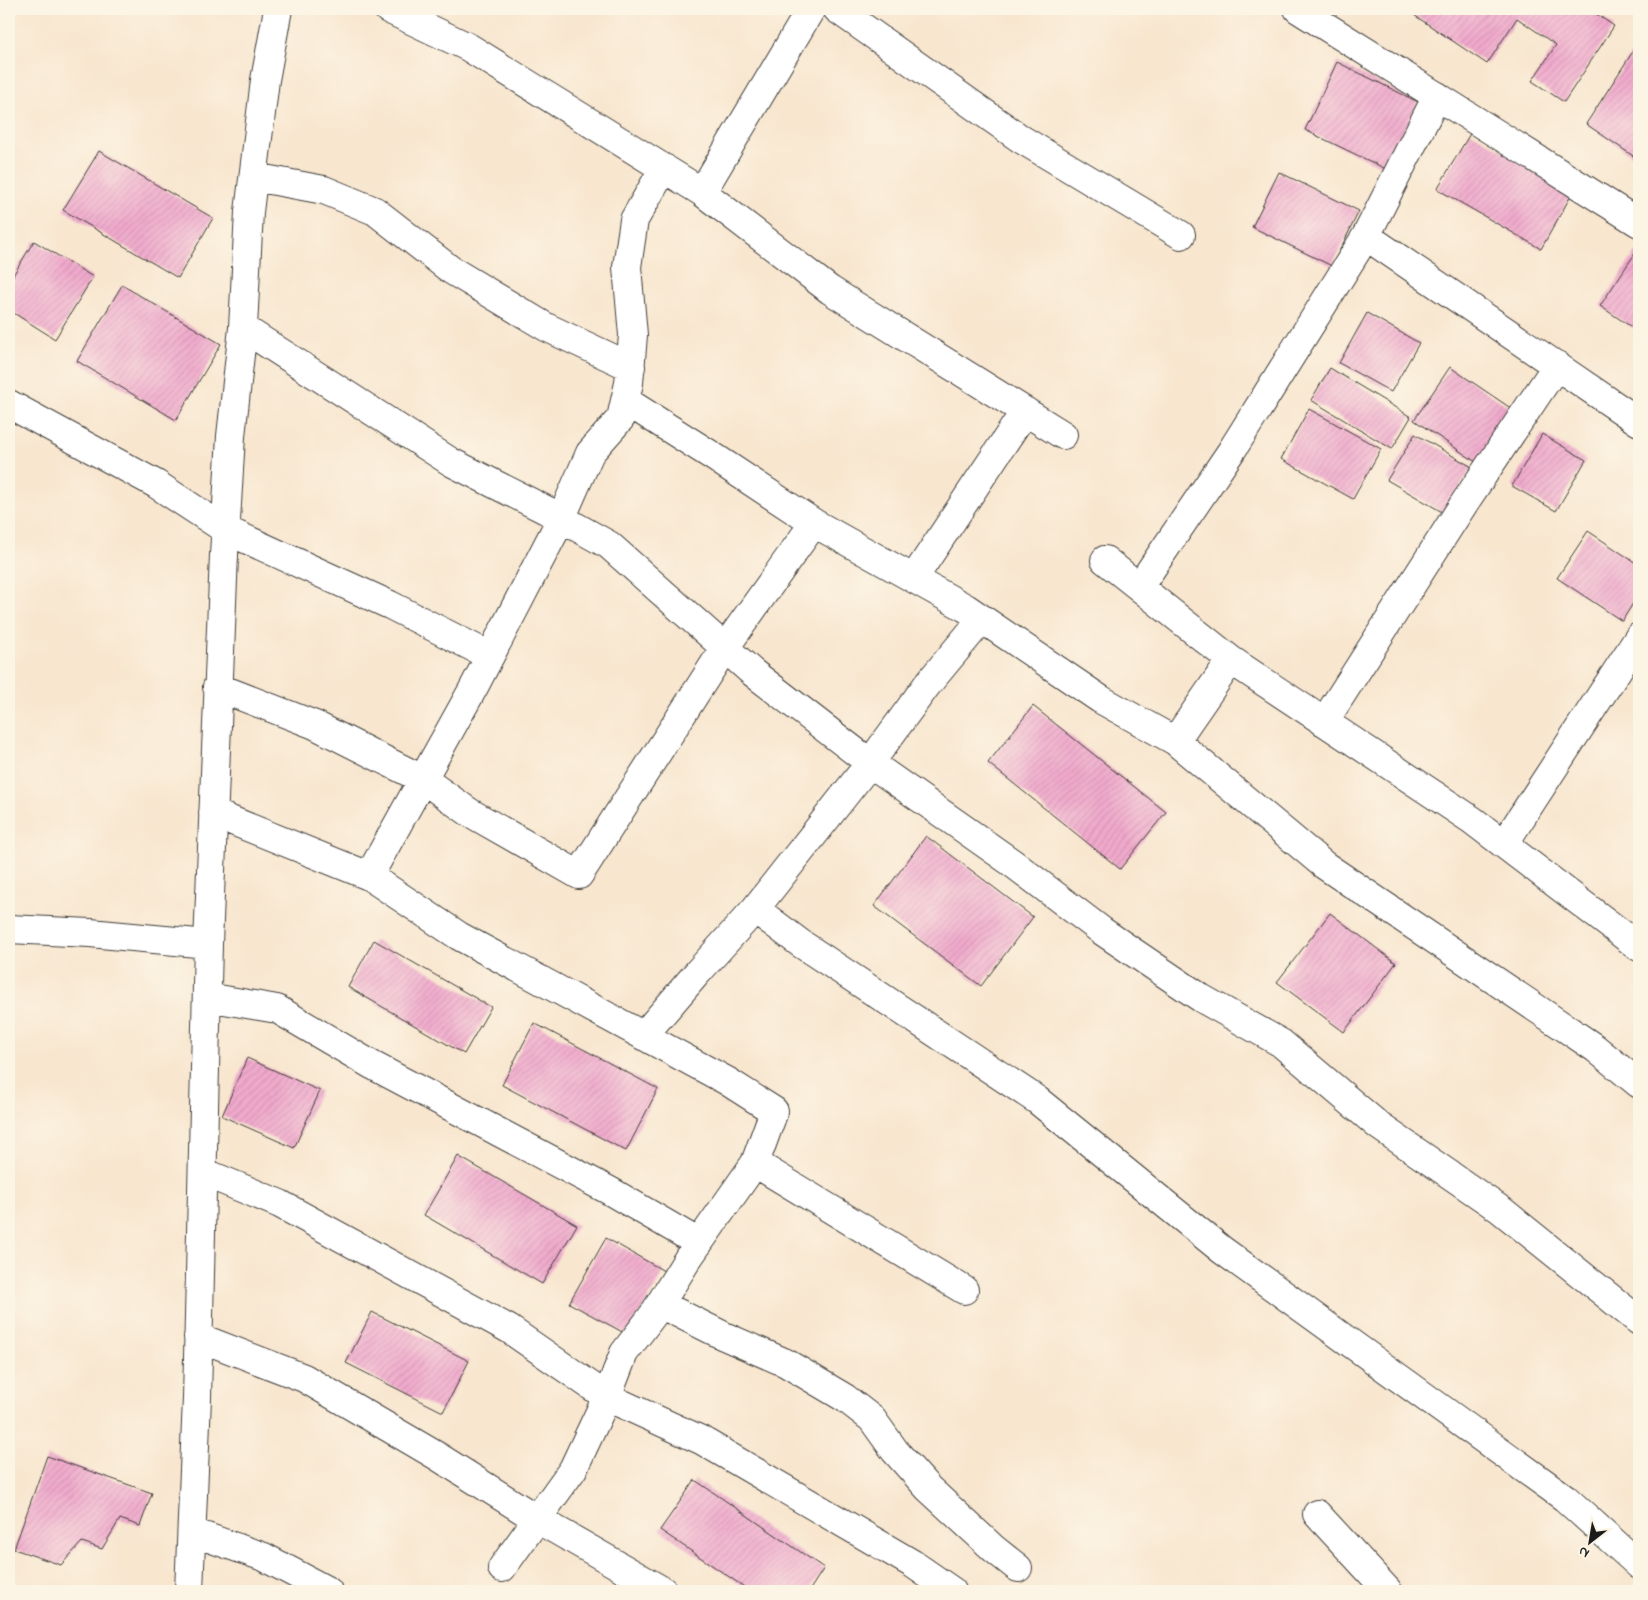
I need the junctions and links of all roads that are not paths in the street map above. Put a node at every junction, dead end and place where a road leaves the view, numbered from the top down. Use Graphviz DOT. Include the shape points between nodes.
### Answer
graph roads {
  1 [pos="278,9"];
  2 [pos="388,9"];
  3 [pos="810,9"];
  4 [pos="837,9"];
  5 [pos="1298,9"];
  6 [pos="1437,96"];
  7 [pos="664,168"];
  8 [pos="254,177"];
  9 [pos="702,192"];
  10 [pos="1639,223"];
  11 [pos="1181,235"];
  12 [pos="1366,236"];
  13 [pos="243,328"];
  14 [pos="1557,365"];
  15 [pos="631,367"];
  16 [pos="626,401"];
  17 [pos="9,404"];
  18 [pos="1025,411"];
  19 [pos="1639,422"];
  20 [pos="1063,434"];
  21 [pos="561,519"];
  22 [pos="814,523"];
  23 [pos="226,530"];
  24 [pos="1105,560"];
  25 [pos="914,578"];
  26 [pos="1139,588"];
  27 [pos="982,618"];
  28 [pos="1639,637"];
  29 [pos="724,649"];
  30 [pos="490,656"];
  31 [pos="1231,660"];
  32 [pos="218,687"];
  33 [pos="1324,722"];
  34 [pos="1174,741"];
  35 [pos="870,763"];
  36 [pos="424,780"];
  37 [pos="213,813"];
  38 [pos="1504,844"];
  39 [pos="369,876"];
  40 [pos="755,909"];
  41 [pos="9,929"];
  42 [pos="208,944"];
  43 [pos="1639,947"];
  44 [pos="206,997"];
  45 [pos="643,1036"];
  46 [pos="1639,1084"];
  47 [pos="755,1163"];
  48 [pos="203,1172"];
  49 [pos="699,1243"];
  50 [pos="964,1290"];
  51 [pos="660,1304"];
  52 [pos="1639,1321"];
  53 [pos="198,1338"];
  54 [pos="607,1397"];
  55 [pos="1318,1514"];
  56 [pos="537,1519"];
  57 [pos="192,1532"];
  58 [pos="1639,1565"];
  59 [pos="502,1568"];
  60 [pos="1018,1568"];
  61 [pos="189,1591"];
  62 [pos="328,1591"];
  63 [pos="663,1591"];
  64 [pos="952,1591"];
  65 [pos="1388,1591"];
  1 -- 8 [label="street" via="265,80"];
  2 -- 7 [label="street" via="468,47"];
  3 -- 9 [label="street"];
  4 -- 11 [label="street" via="1021,139"];
  5 -- 6 [label="street"];
  6 -- 10 [label="street"];
  6 -- 12 [label="street"];
  7 -- 9 [label="street"];
  7 -- 15 [label="street" via="634,220 627,267 633,335"];
  8 -- 13 [label="street"];
  8 -- 15 [label="street" via="324,190 375,211 451,270 546,327"];
  9 -- 18 [label="street" via="830,290"];
  12 -- 14 [label="street"];
  12 -- 26 [label="street" via="1232,450"];
  13 -- 21 [label="street" via="451,462"];
  13 -- 23 [label="street" via="231,436"];
  14 -- 19 [label="street"];
  14 -- 33 [label="street" via="1454,518"];
  15 -- 16 [label="street"];
  16 -- 21 [label="street" via="621,418 590,453"];
  16 -- 22 [label="street"];
  17 -- 23 [label="street" via="156,484"];
  18 -- 20 [label="street"];
  18 -- 25 [label="street"];
  21 -- 29 [label="street" via="609,545"];
  21 -- 30 [label="street"];
  22 -- 25 [label="street"];
  22 -- 29 [label="street"];
  23 -- 30 [label="street" via="390,605"];
  23 -- 32 [label="street"];
  24 -- 26 [label="street"];
  25 -- 27 [label="street"];
  26 -- 31 [label="street"];
  27 -- 34 [label="street" via="1100,699"];
  27 -- 35 [label="street" via="927,685"];
  28 -- 38 [label="street"];
  29 -- 35 [label="street"];
  29 -- 36 [label="street" via="579,875 468,812"];
  30 -- 36 [label="street"];
  31 -- 33 [label="street"];
  31 -- 34 [label="street"];
  32 -- 36 [label="street" via="315,725"];
  32 -- 37 [label="street"];
  33 -- 38 [label="street"];
  34 -- 46 [label="street" via="1324,865 1595,1048"];
  35 -- 40 [label="street"];
  35 -- 52 [label="street" via="1102,931 1201,998 1281,1043 1379,1126 1501,1210"];
  36 -- 39 [label="street"];
  37 -- 39 [label="street"];
  37 -- 42 [label="street"];
  38 -- 43 [label="street"];
  39 -- 45 [label="street" via="459,936"];
  40 -- 45 [label="street"];
  40 -- 58 [label="street" via="1037,1100 1222,1250 1565,1498"];
  41 -- 42 [label="street"];
  42 -- 44 [label="street"];
  44 -- 48 [label="street"];
  44 -- 49 [label="street" via="276,1009 372,1065 610,1191"];
  45 -- 47 [label="street" via="727,1081 774,1112"];
  47 -- 49 [label="street"];
  47 -- 50 [label="street"];
  48 -- 53 [label="street"];
  48 -- 54 [label="street" via="280,1204 509,1329"];
  49 -- 51 [label="street"];
  51 -- 54 [label="street" via="624,1353"];
  51 -- 60 [label="street" via="786,1363 845,1398 872,1420 895,1452 928,1488"];
  53 -- 56 [label="street" via="304,1378"];
  53 -- 57 [label="street"];
  54 -- 56 [label="street" via="573,1469"];
  54 -- 64 [label="street" via="701,1440 913,1564"];
  55 -- 65 [label="street"];
  56 -- 59 [label="street"];
  56 -- 63 [label="street"];
  57 -- 61 [label="street"];
  57 -- 62 [label="street" via="264,1557"];
}
